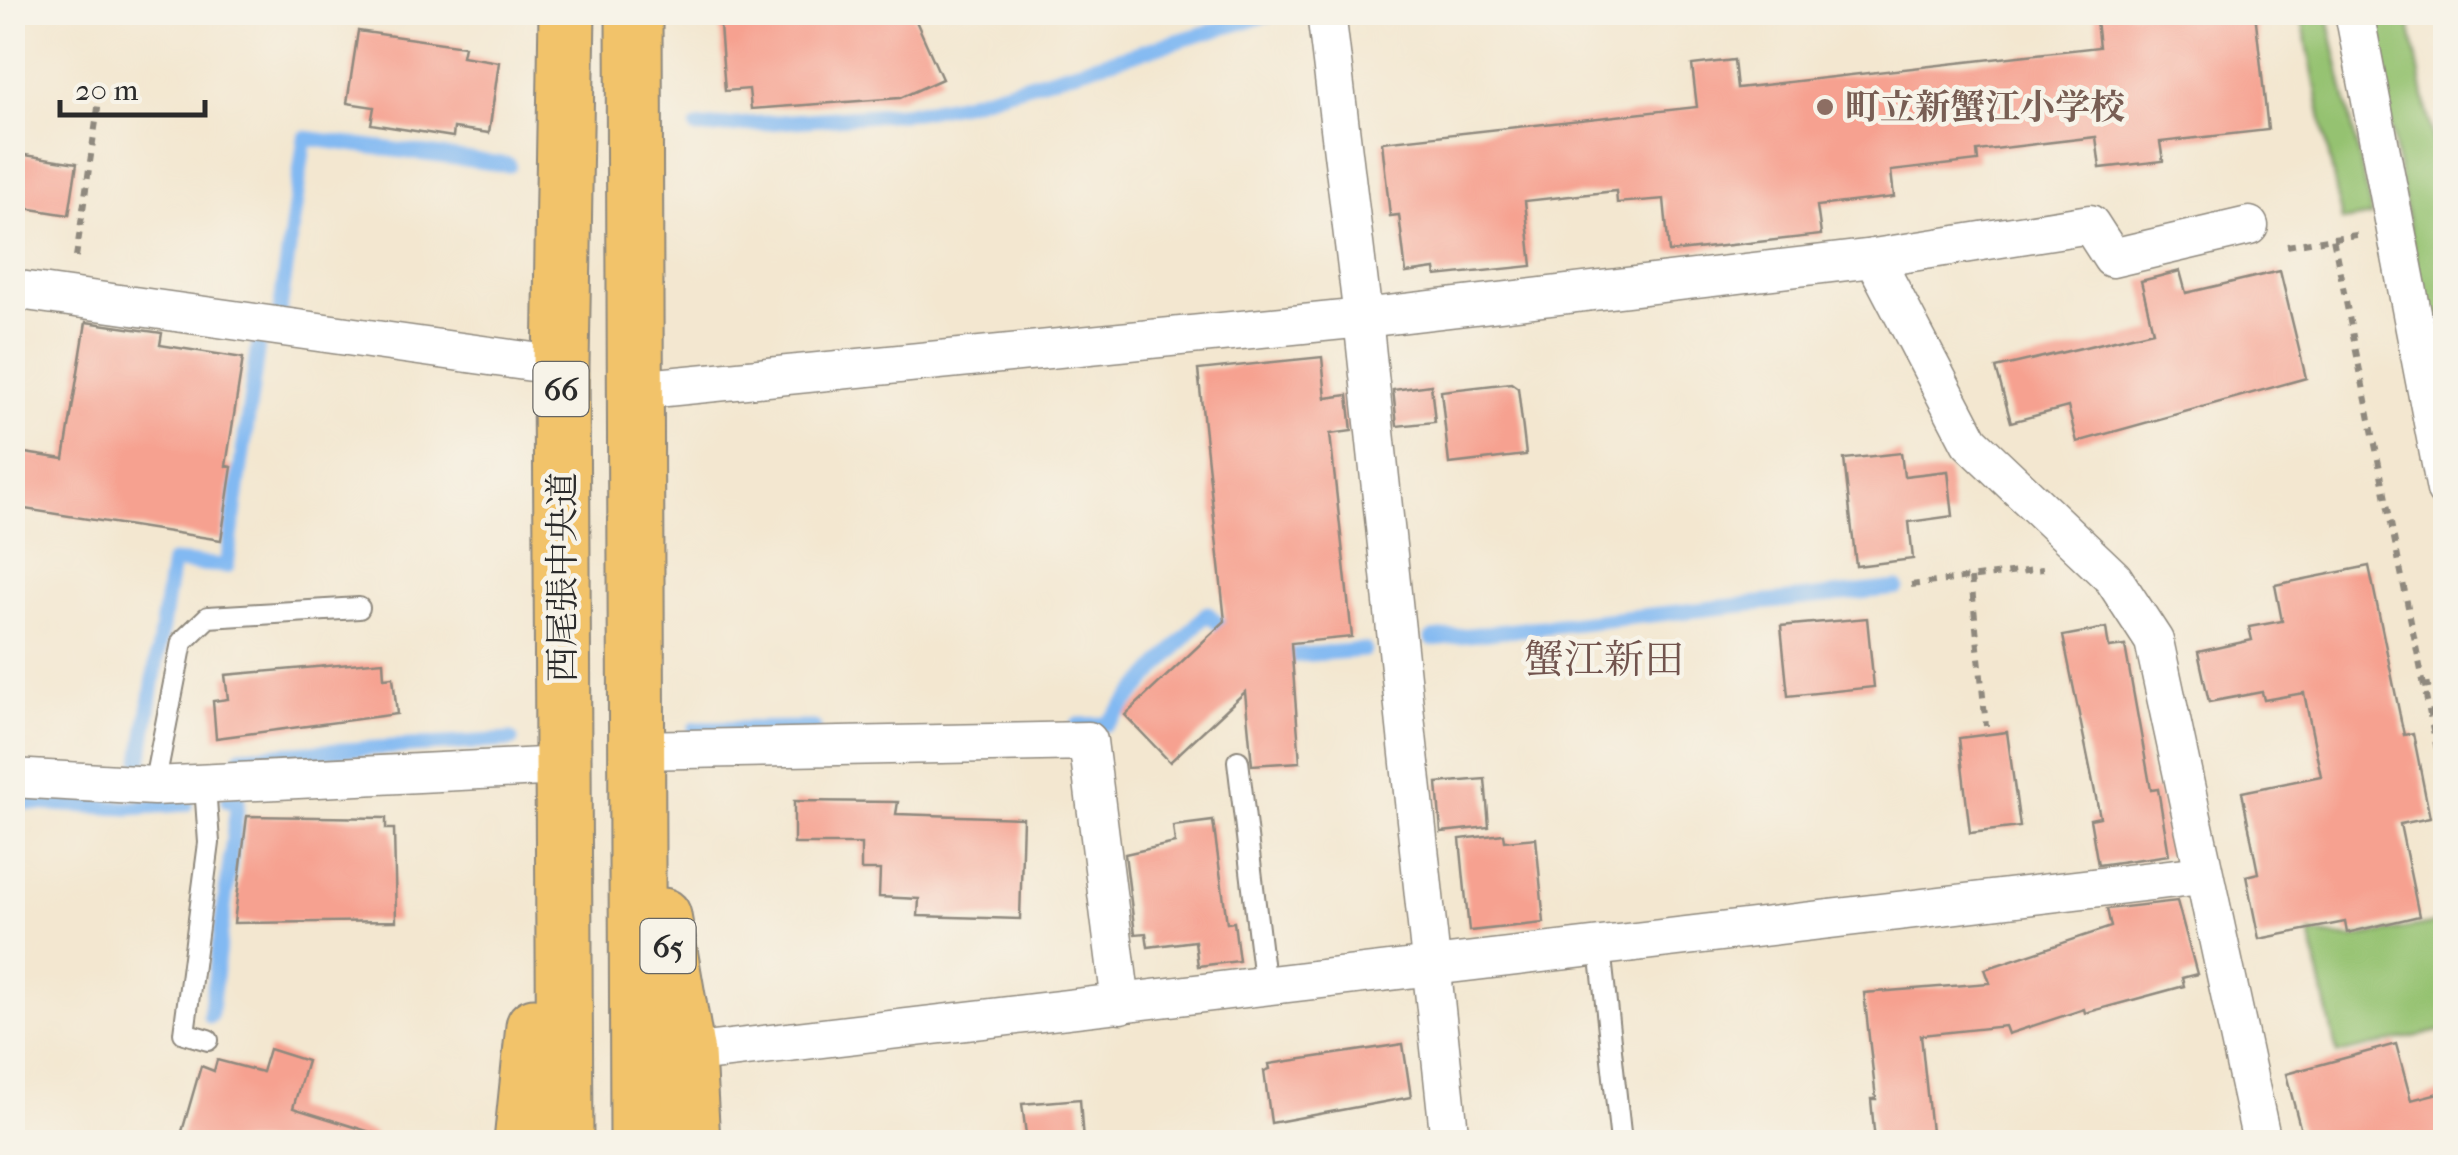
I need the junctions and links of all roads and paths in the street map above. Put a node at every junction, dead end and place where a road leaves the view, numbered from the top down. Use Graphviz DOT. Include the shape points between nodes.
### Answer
graph roads {
  1 [pos="567,12"];
  2 [pos="634,12"];
  3 [pos="1326,12"];
  4 [pos="2354,12"];
  5 [pos="99,101"];
  6 [pos="2249,226"];
  7 [pos="1874,258"];
  8 [pos="12,289"];
  9 [pos="70,298"];
  10 [pos="1363,318"];
  11 [pos="561,366"];
  12 [pos="636,390"];
  13 [pos="2446,490"];
  14 [pos="2096,562"];
  15 [pos="1971,578"];
  16 [pos="1911,585"];
  17 [pos="359,608"];
  18 [pos="2446,682"];
  19 [pos="2424,686"];
  20 [pos="1986,726"];
  21 [pos="636,750"];
  22 [pos="1238,761"];
  23 [pos="563,766"];
  24 [pos="12,778"];
  25 [pos="205,785"];
  26 [pos="154,786"];
  27 [pos="2446,794"];
  28 [pos="2202,875"];
  29 [pos="1600,948"];
  30 [pos="1432,968"];
  31 [pos="1265,988"];
  32 [pos="1122,1004"];
  33 [pos="208,1040"];
  34 [pos="686,1054"];
  35 [pos="522,1142"];
  36 [pos="565,1142"];
  37 [pos="638,1142"];
  38 [pos="692,1142"];
  39 [pos="1450,1142"];
  40 [pos="1621,1142"];
  41 [pos="2262,1142"];
  1 -- 11 [label="main road, 西尾張中央道 / 66"];
  2 -- 12 [label="main road, 66"];
  3 -- 10 [label="street"];
  4 -- 13 [label="street"];
  5 -- 9 [label="path"];
  6 -- 7 [label="street" via="2112,258 2090,224"];
  6 -- 19 [label="path" via="2252,240 2284,235 2286,246 2333,238"];
  7 -- 10 [label="street"];
  7 -- 14 [label="street" via="1970,442"];
  8 -- 9 [label="street"];
  9 -- 11 [label="street"];
  10 -- 12 [label="street"];
  10 -- 30 [label="street"];
  11 -- 23 [label="main road, 西尾張中央道 / 66"];
  12 -- 21 [label="main road, 66"];
  14 -- 15 [label="path"];
  14 -- 28 [label="street" via="2154,641"];
  15 -- 16 [label="path"];
  15 -- 20 [label="path"];
  17 -- 26 [label="lane" via="208,617 182,642"];
  18 -- 19 [label="path"];
  19 -- 27 [label="path"];
  21 -- 32 [label="street" via="1088,741"];
  21 -- 34 [label="main road, 65"];
  21 -- 37 [label="main road, 65"];
  22 -- 31 [label="lane"];
  23 -- 25 [label="street"];
  23 -- 35 [label="main road"];
  23 -- 36 [label="main road, 西尾張中央道"];
  24 -- 26 [label="street"];
  25 -- 26 [label="street"];
  25 -- 33 [label="lane" via="209,843 184,1033"];
  28 -- 29 [label="street"];
  28 -- 41 [label="street"];
  29 -- 30 [label="street"];
  29 -- 40 [label="lane"];
  30 -- 31 [label="street"];
  30 -- 39 [label="street"];
  31 -- 32 [label="street"];
  32 -- 34 [label="street"];
  34 -- 38 [label="main road, 65"];
}
